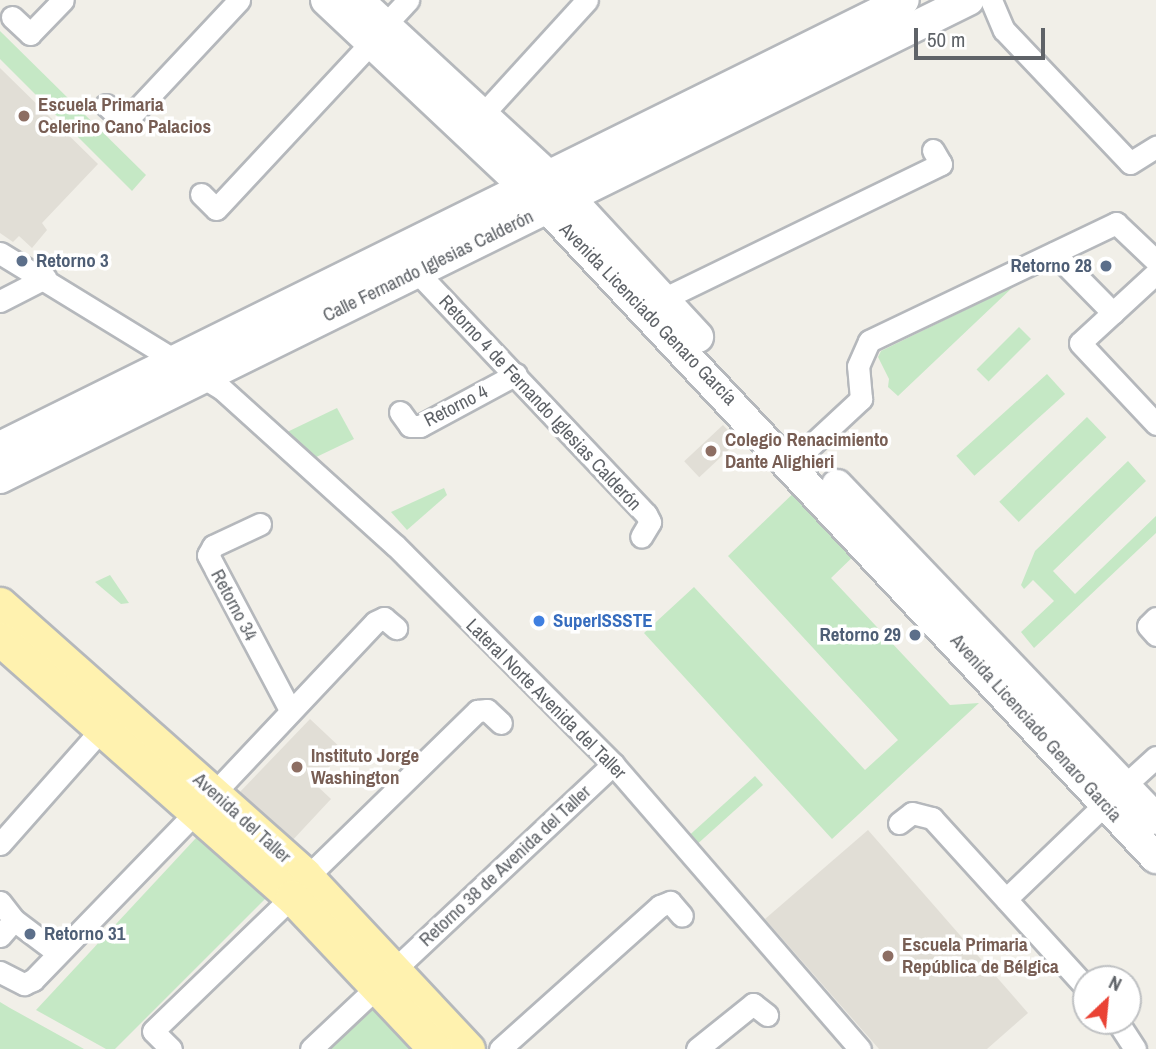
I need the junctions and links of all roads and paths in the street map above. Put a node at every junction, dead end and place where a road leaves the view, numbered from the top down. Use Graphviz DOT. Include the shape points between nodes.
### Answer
graph roads {
  1 [pos="63,0"];
  2 [pos="239,0"];
  3 [pos="326,0"];
  4 [pos="358,0"];
  5 [pos="408,0"];
  6 [pos="587,0"];
  7 [pos="904,0"];
  8 [pos="969,0"];
  9 [pos="991,0"];
  10 [pos="12,17"];
  11 [pos="378,34"];
  12 [pos="106,105"];
  13 [pos="483,114"];
  14 [pos="1156,147"];
  15 [pos="933,150"];
  16 [pos="548,193"];
  17 [pos="201,194"];
  18 [pos="0,253"];
  19 [pos="1054,253"];
  20 [pos="1156,261"];
  21 [pos="417,272"];
  22 [pos="1156,272"];
  23 [pos="45,278"];
  24 [pos="663,299"];
  25 [pos="0,301"];
  26 [pos="1113,313"];
  27 [pos="176,360"];
  28 [pos="516,374"];
  29 [pos="203,378"];
  30 [pos="733,388"];
  31 [pos="400,412"];
  32 [pos="1156,424"];
  33 [pos="0,447"];
  34 [pos="798,458"];
  35 [pos="0,478"];
  36 [pos="260,524"];
  37 [pos="641,537"];
  38 [pos="0,604"];
  39 [pos="1156,618"];
  40 [pos="396,628"];
  41 [pos="1156,635"];
  42 [pos="4,649"];
  43 [pos="290,710"];
  44 [pos="111,719"];
  45 [pos="500,723"];
  46 [pos="1156,757"];
  47 [pos="613,764"];
  48 [pos="1115,795"];
  49 [pos="206,802"];
  50 [pos="1156,819"];
  51 [pos="899,823"];
  52 [pos="0,844"];
  53 [pos="1156,859"];
  54 [pos="299,887"];
  55 [pos="1006,899"];
  56 [pos="0,902"];
  57 [pos="682,916"];
  58 [pos="7,928"];
  59 [pos="58,953"];
  60 [pos="0,972"];
  61 [pos="1072,972"];
  62 [pos="387,977"];
  63 [pos="767,1015"];
  64 [pos="171,1049"];
  65 [pos="312,1049"];
  66 [pos="435,1049"];
  67 [pos="468,1049"];
  68 [pos="500,1049"];
  69 [pos="697,1049"];
  70 [pos="860,1049"];
  1 -- 10 [label="street" via="30,34"];
  2 -- 12 [label="street" via="125,122"];
  3 -- 11 [label="street, Avenida Licenciado Genaro García"];
  4 -- 11 [label="street, Avenida Licenciado Genaro García"];
  5 -- 11 [label="street"];
  6 -- 13 [label="street"];
  7 -- 16 [label="street, Calle Fernando Iglesias Calderón"];
  8 -- 16 [label="street, Calle Fernando Iglesias Calderón"];
  9 -- 14 [label="street" via="1004,30 1130,163"];
  11 -- 13 [label="street, Avenida Licenciado Genaro García"];
  11 -- 16 [label="street, Avenida Licenciado Genaro García"];
  11 -- 17 [label="street" via="216,209"];
  13 -- 16 [label="street, Avenida Licenciado Genaro García"];
  15 -- 24 [label="street" via="941,164"];
  16 -- 21 [label="street, Calle Fernando Iglesias Calderón"];
  16 -- 24 [label="street, Avenida Licenciado Genaro García"];
  16 -- 27 [label="street, Calle Fernando Iglesias Calderón"];
  16 -- 30 [label="street, Avenida Licenciado Genaro García"];
  18 -- 23 [label="street, Lateral Norte Avenida del Taller"];
  19 -- 20 [label="street" via="1116,223"];
  19 -- 26 [label="street"];
  19 -- 34 [label="street" via="869,341 858,366 861,400"];
  21 -- 28 [label="street, Retorno 4 de Fernando Iglesias Calderón"];
  21 -- 29 [label="street, Calle Fernando Iglesias Calderón"];
  22 -- 26 [label="street"];
  23 -- 25 [label="street"];
  23 -- 27 [label="street, Lateral Norte Avenida del Taller"];
  24 -- 30 [label="street, Avenida Licenciado Genaro García"];
  26 -- 32 [label="street" via="1080,344"];
  27 -- 29 [label="street, Lateral Norte Avenida del Taller"];
  27 -- 33 [label="street, Calle Fernando Iglesias Calderón"];
  28 -- 31 [label="street, Retorno 4" via="420,426 410,426"];
  28 -- 37 [label="street, Retorno 4 de Fernando Iglesias Calderón" via="646,514 650,522"];
  29 -- 35 [label="street, Calle Fernando Iglesias Calderón"];
  29 -- 47 [label="street, Lateral Norte Avenida del Taller" via="222,389 396,546"];
  30 -- 34 [label="street, Avenida Licenciado Genaro García"];
  34 -- 48 [label="street, Avenida Licenciado Genaro García"];
  36 -- 43 [label="street, Retorno 34" via="213,546 208,555"];
  38 -- 44 [label="main road, Avenida del Taller"];
  39 -- 41 [label="street" via="1148,626"];
  40 -- 43 [label="street" via="380,618"];
  42 -- 44 [label="main road, Avenida del Taller"];
  43 -- 49 [label="street"];
  44 -- 49 [label="main road, Avenida del Taller"];
  44 -- 52 [label="street"];
  45 -- 54 [label="street" via="487,710 477,711"];
  46 -- 48 [label="street"];
  47 -- 62 [label="street, Retorno 38 de Avenida del Taller"];
  47 -- 70 [label="street, Lateral Norte Avenida del Taller"];
  48 -- 50 [label="street, Avenida Licenciado Genaro García"];
  48 -- 53 [label="street, Avenida Licenciado Genaro García"];
  48 -- 55 [label="street"];
  49 -- 54 [label="main road, Avenida del Taller"];
  49 -- 59 [label="street"];
  51 -- 55 [label="street" via="912,813 926,814"];
  54 -- 62 [label="main road, Avenida del Taller"];
  54 -- 64 [label="street" via="153,1031"];
  55 -- 61 [label="street"];
  56 -- 58 [label="street"];
  57 -- 68 [label="street" via="670,902 660,906"];
  58 -- 59 [label="street"];
  59 -- 60 [label="street" via="29,983"];
  62 -- 65 [label="street, Retorno 38 de Avenida del Taller"];
  62 -- 66 [label="main road, Avenida del Taller"];
  62 -- 67 [label="main road, Avenida del Taller"];
  63 -- 69 [label="street" via="753,1004"];
}
